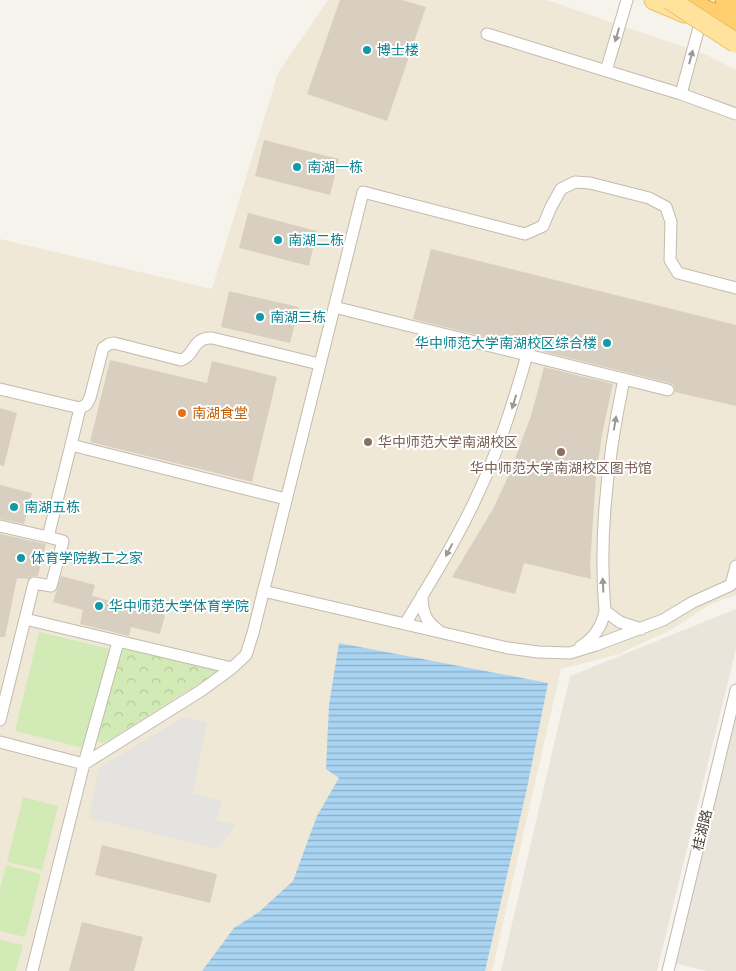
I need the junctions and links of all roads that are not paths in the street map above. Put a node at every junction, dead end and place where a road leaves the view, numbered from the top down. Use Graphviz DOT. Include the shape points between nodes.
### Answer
graph roads {
  1 [pos="627,0"];
  2 [pos="654,0"];
  3 [pos="670,0"];
  4 [pos="680,0"];
  5 [pos="726,0"];
  6 [pos="736,4"];
  7 [pos="701,20"];
  8 [pos="736,24"];
  9 [pos="487,34"];
  10 [pos="736,35"];
  11 [pos="736,43"];
  12 [pos="606,71"];
  13 [pos="681,94"];
  14 [pos="736,114"];
  15 [pos="736,288"];
  16 [pos="334,306"];
  17 [pos="527,355"];
  18 [pos="319,364"];
  19 [pos="624,379"];
  20 [pos="0,389"];
  21 [pos="668,390"];
  22 [pos="80,408"];
  23 [pos="71,445"];
  24 [pos="286,499"];
  25 [pos="0,526"];
  26 [pos="48,537"];
  27 [pos="736,566"];
  28 [pos="263,591"];
  29 [pos="422,595"];
  30 [pos="605,612"];
  31 [pos="25,619"];
  32 [pos="405,624"];
  33 [pos="640,629"];
  34 [pos="440,632"];
  35 [pos="118,642"];
  36 [pos="570,653"];
  37 [pos="232,668"];
  38 [pos="736,690"];
  39 [pos="0,720"];
  40 [pos="0,742"];
  41 [pos="84,764"];
  42 [pos="32,971"];
  43 [pos="668,971"];
  1 -- 12 [label="street, one-way"];
  2 -- 7 [label="main road"];
  3 -- 11 [label="main road, bridge"];
  4 -- 8 [label="highway"];
  5 -- 6 [label="highway"];
  7 -- 10 [label="main road"];
  13 -- 7 [label="street, one-way"];
  9 -- 12 [label="street"];
  12 -- 13 [label="street"];
  13 -- 14 [label="street"];
  15 -- 16 [label="street" via="678,273 670,260 671,222 666,207 649,198 575,182 561,189 543,226 525,234 391,206 363,192"];
  16 -- 17 [label="street"];
  16 -- 18 [label="street"];
  17 -- 19 [label="street"];
  17 -- 29 [label="street, one-way" via="495,455 444,560"];
  18 -- 22 [label="street" via="212,338 199,342 181,360 114,343 103,348 90,398"];
  18 -- 24 [label="street"];
  19 -- 21 [label="street"];
  30 -- 19 [label="street, one-way" via="607,481"];
  20 -- 22 [label="street"];
  22 -- 23 [label="street"];
  23 -- 24 [label="street"];
  23 -- 26 [label="street"];
  24 -- 28 [label="street"];
  25 -- 26 [label="street"];
  26 -- 31 [label="street" via="63,541 51,586 34,583"];
  27 -- 33 [label="street" via="731,585"];
  28 -- 32 [label="street"];
  28 -- 37 [label="street" via="246,655"];
  29 -- 32 [label="street"];
  29 -- 34 [label="street" via="422,611 430,625"];
  30 -- 33 [label="street"];
  30 -- 36 [label="street" via="603,623 588,642"];
  31 -- 35 [label="street"];
  31 -- 39 [label="street"];
  32 -- 34 [label="street"];
  33 -- 36 [label="street"];
  34 -- 36 [label="street" via="508,648"];
  35 -- 37 [label="street"];
  35 -- 41 [label="street"];
  37 -- 41 [label="street"];
  38 -- 43 [label="street, 桂湖路"];
  40 -- 41 [label="street"];
  41 -- 42 [label="street"];
}
